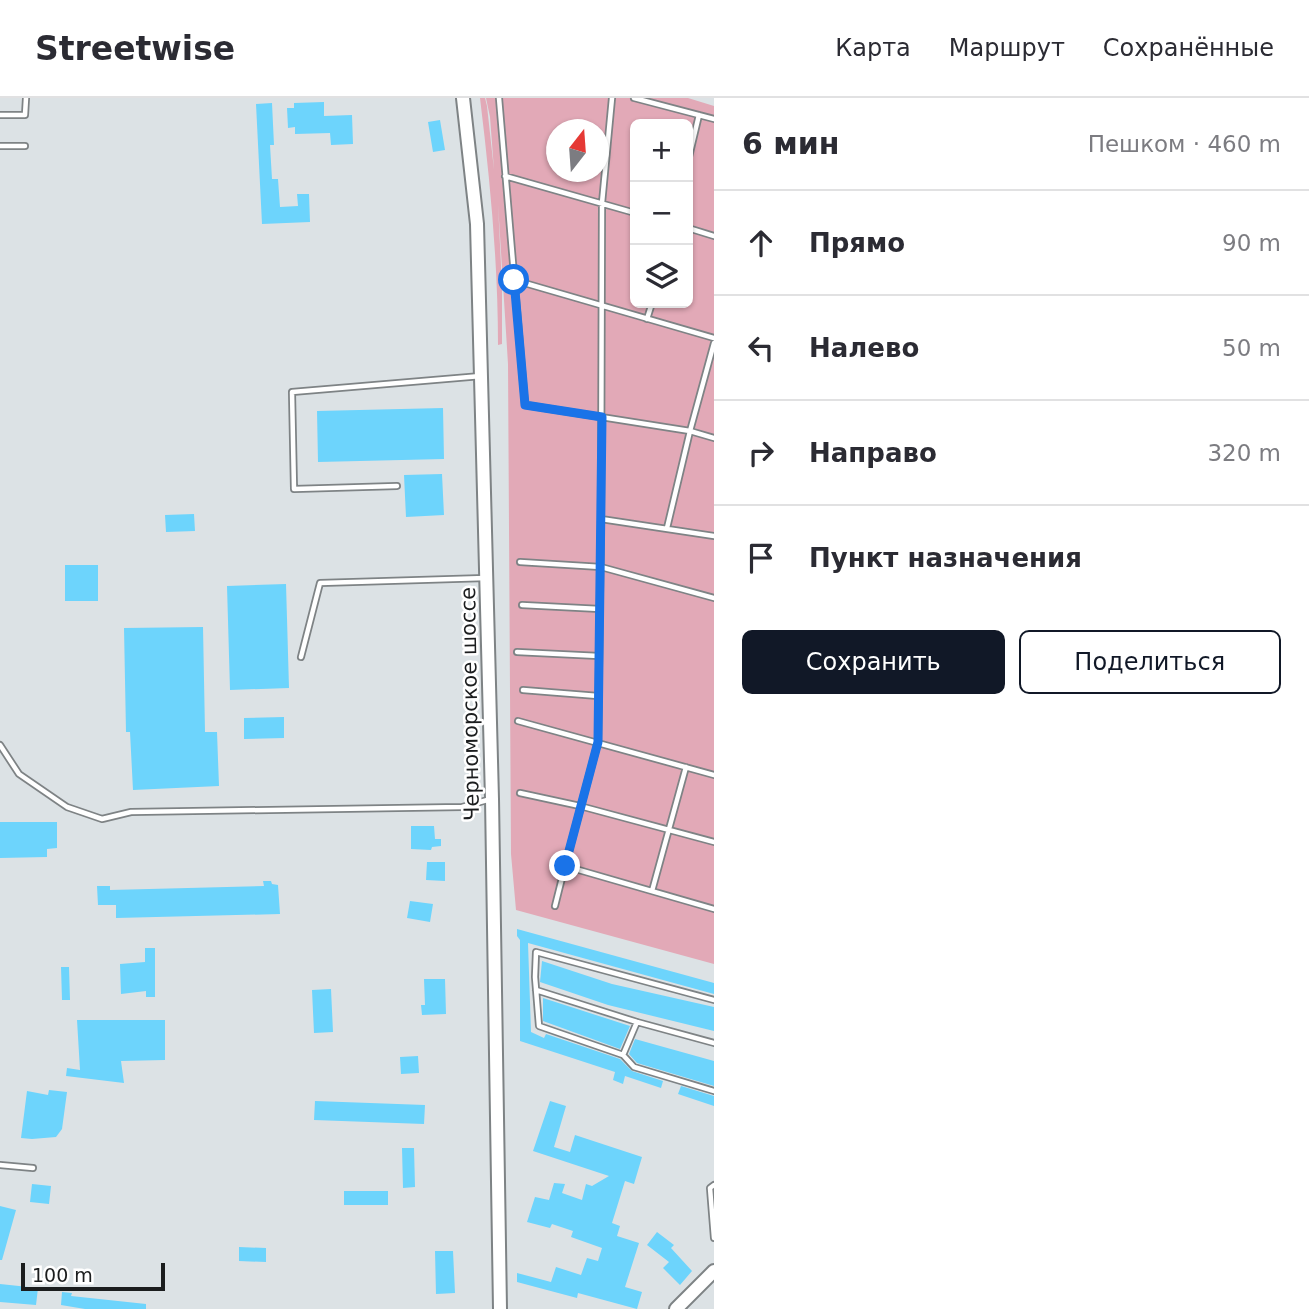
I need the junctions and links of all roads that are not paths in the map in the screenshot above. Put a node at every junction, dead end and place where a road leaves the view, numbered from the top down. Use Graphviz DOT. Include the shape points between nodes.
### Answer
graph roads {
  1 [pos="26,98"];
  2 [pos="463,98"];
  3 [pos="499,98"];
  4 [pos="612,98"];
  5 [pos="634,98"];
  6 [pos="0,115"];
  7 [pos="699,115"];
  8 [pos="714,120"];
  9 [pos="693,140"];
  10 [pos="0,146"];
  11 [pos="25,146"];
  12 [pos="505,176"];
  13 [pos="602,203"];
  14 [pos="630,211"];
  15 [pos="693,230"];
  16 [pos="714,236"];
  17 [pos="514,280"];
  18 [pos="602,306"];
  19 [pos="650,308"];
  20 [pos="647,319"];
  21 [pos="714,341"];
  22 [pos="481,376"];
  23 [pos="602,417"];
  24 [pos="690,431"];
  25 [pos="714,438"];
  26 [pos="397,486"];
  27 [pos="601,519"];
  28 [pos="667,528"];
  29 [pos="714,536"];
  30 [pos="520,562"];
  31 [pos="601,567"];
  32 [pos="487,578"];
  33 [pos="714,598"];
  34 [pos="522,605"];
  35 [pos="600,609"];
  36 [pos="517,652"];
  37 [pos="599,656"];
  38 [pos="301,657"];
  39 [pos="523,690"];
  40 [pos="598,696"];
  41 [pos="518,721"];
  42 [pos="598,742"];
  43 [pos="0,745"];
  44 [pos="686,767"];
  45 [pos="714,775"];
  46 [pos="520,793"];
  47 [pos="492,799"];
  48 [pos="580,806"];
  49 [pos="668,830"];
  50 [pos="714,842"];
  51 [pos="565,866"];
  52 [pos="652,891"];
  53 [pos="555,906"];
  54 [pos="714,909"];
  55 [pos="536,990"];
  56 [pos="714,1000"];
  57 [pos="637,1022"];
  58 [pos="714,1043"];
  59 [pos="624,1055"];
  60 [pos="714,1091"];
  61 [pos="0,1165"];
  62 [pos="33,1168"];
  63 [pos="714,1185"];
  64 [pos="713,1204"];
  65 [pos="714,1238"];
  66 [pos="714,1271"];
  67 [pos="500,1309"];
  68 [pos="676,1309"];
  1 -- 6 [label="lane" via="25,115"];
  2 -- 22 [label="main road, Черноморское шоссе" via="477,224"];
  3 -- 12 [label="lane"];
  4 -- 13 [label="lane"];
  5 -- 7 [label="lane"];
  7 -- 8 [label="lane"];
  7 -- 9 [label="lane"];
  10 -- 11 [label="lane"];
  12 -- 13 [label="lane"];
  12 -- 17 [label="lane"];
  13 -- 14 [label="lane"];
  13 -- 18 [label="lane"];
  15 -- 16 [label="lane"];
  17 -- 18 [label="lane"];
  17 -- 23 [label="lane" via="525,405"];
  18 -- 20 [label="lane"];
  18 -- 23 [label="lane"];
  19 -- 20 [label="lane"];
  20 -- 21 [label="lane"];
  21 -- 24 [label="lane"];
  22 -- 26 [label="lane" via="292,392 294,489"];
  22 -- 32 [label="main road, Черноморское шоссе"];
  23 -- 24 [label="lane"];
  23 -- 27 [label="lane"];
  24 -- 25 [label="lane"];
  24 -- 28 [label="lane"];
  27 -- 28 [label="lane"];
  27 -- 31 [label="lane"];
  28 -- 29 [label="lane"];
  30 -- 31 [label="lane"];
  31 -- 33 [label="lane"];
  31 -- 35 [label="lane"];
  32 -- 38 [label="lane" via="320,583"];
  32 -- 47 [label="main road, Черноморское шоссе"];
  34 -- 35 [label="lane"];
  35 -- 37 [label="lane"];
  36 -- 37 [label="lane"];
  37 -- 40 [label="lane"];
  39 -- 40 [label="lane"];
  40 -- 42 [label="lane"];
  41 -- 42 [label="lane"];
  42 -- 44 [label="lane"];
  42 -- 48 [label="lane"];
  43 -- 47 [label="lane" via="19,774 67,807 102,819 131,812 462,807"];
  44 -- 45 [label="lane"];
  44 -- 49 [label="lane"];
  46 -- 48 [label="lane"];
  47 -- 67 [label="main road, Черноморское шоссе"];
  48 -- 49 [label="lane"];
  48 -- 51 [label="lane"];
  49 -- 50 [label="lane"];
  49 -- 52 [label="lane"];
  51 -- 52 [label="lane"];
  51 -- 53 [label="lane"];
  52 -- 54 [label="lane"];
  55 -- 56 [label="lane" via="536,952"];
  55 -- 57 [label="lane"];
  55 -- 59 [label="lane" via="539,1026"];
  57 -- 58 [label="lane"];
  57 -- 59 [label="lane"];
  59 -- 60 [label="lane" via="634,1068"];
  61 -- 62 [label="lane"];
  63 -- 64 [label="lane" via="710,1188"];
  64 -- 65 [label="lane"];
  66 -- 68 [label="main road"];
}
